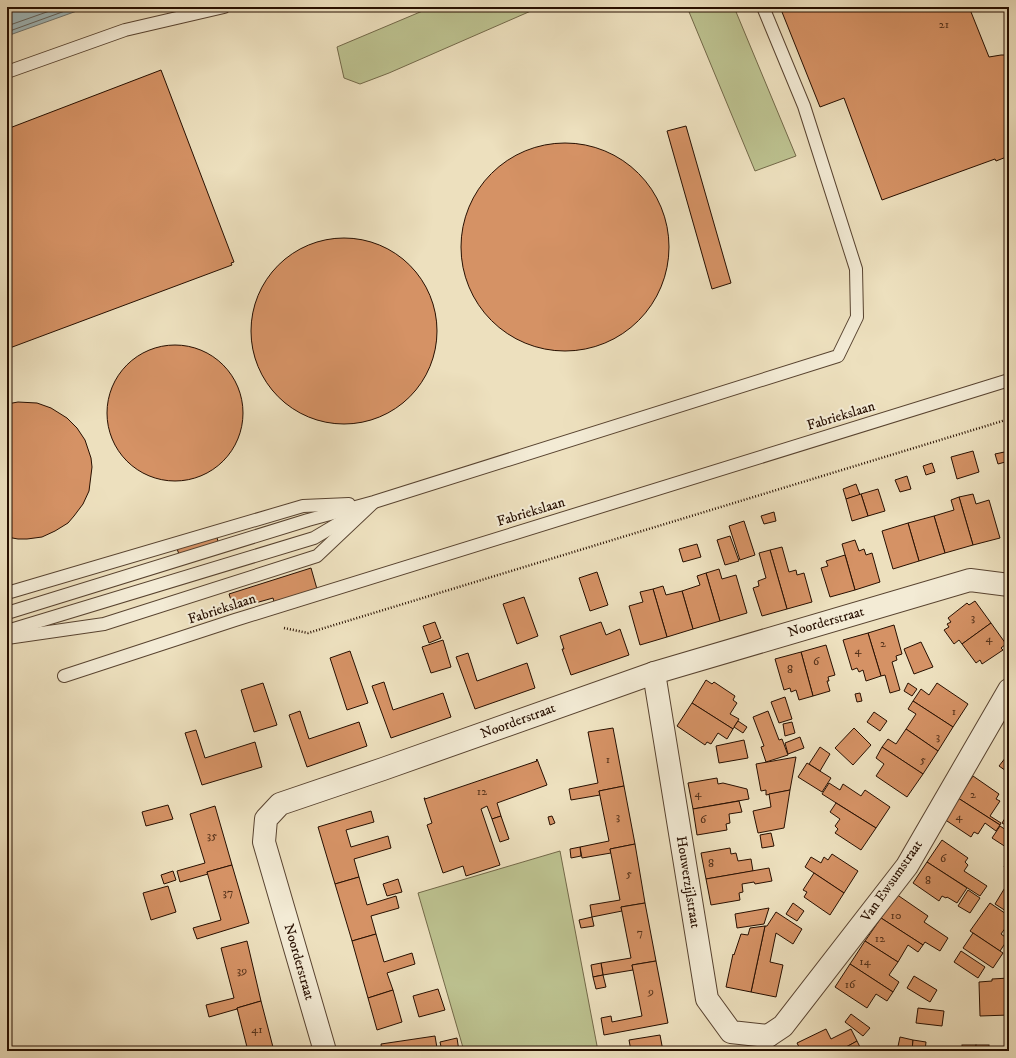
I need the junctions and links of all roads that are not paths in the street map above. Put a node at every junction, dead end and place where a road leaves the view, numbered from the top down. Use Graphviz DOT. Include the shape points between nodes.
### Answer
graph roads {
  1 [pos="224,7"];
  2 [pos="763,7"];
  3 [pos="7,72"];
  4 [pos="1009,380"];
  5 [pos="374,502"];
  6 [pos="1009,585"];
  7 [pos="7,593"];
  8 [pos="7,613"];
  9 [pos="7,631"];
  10 [pos="7,638"];
  11 [pos="654,673"];
  12 [pos="64,676"];
  13 [pos="1009,690"];
  14 [pos="769,1044"];
  15 [pos="325,1051"];
  1 -- 3 [label="lane" via="125,30"];
  2 -- 5 [label="lane" via="804,106 856,269 858,317 838,356"];
  4 -- 12 [label="lane, Fabriekslaan" via="235,620"];
  5 -- 7 [label="lane" via="303,506"];
  5 -- 8 [label="lane" via="300,522"];
  5 -- 9 [label="lane" via="314,538"];
  5 -- 10 [label="lane" via="317,556 104,624"];
  6 -- 11 [label="street, Noorderstraat" via="970,580"];
  11 -- 14 [label="street, Houwerzijlstraat" via="707,999 731,1032"];
  11 -- 15 [label="street, Noorderstraat" via="280,804 266,820 264,842"];
  13 -- 14 [label="street, Van Ewsumstraat" via="906,866"];
}
